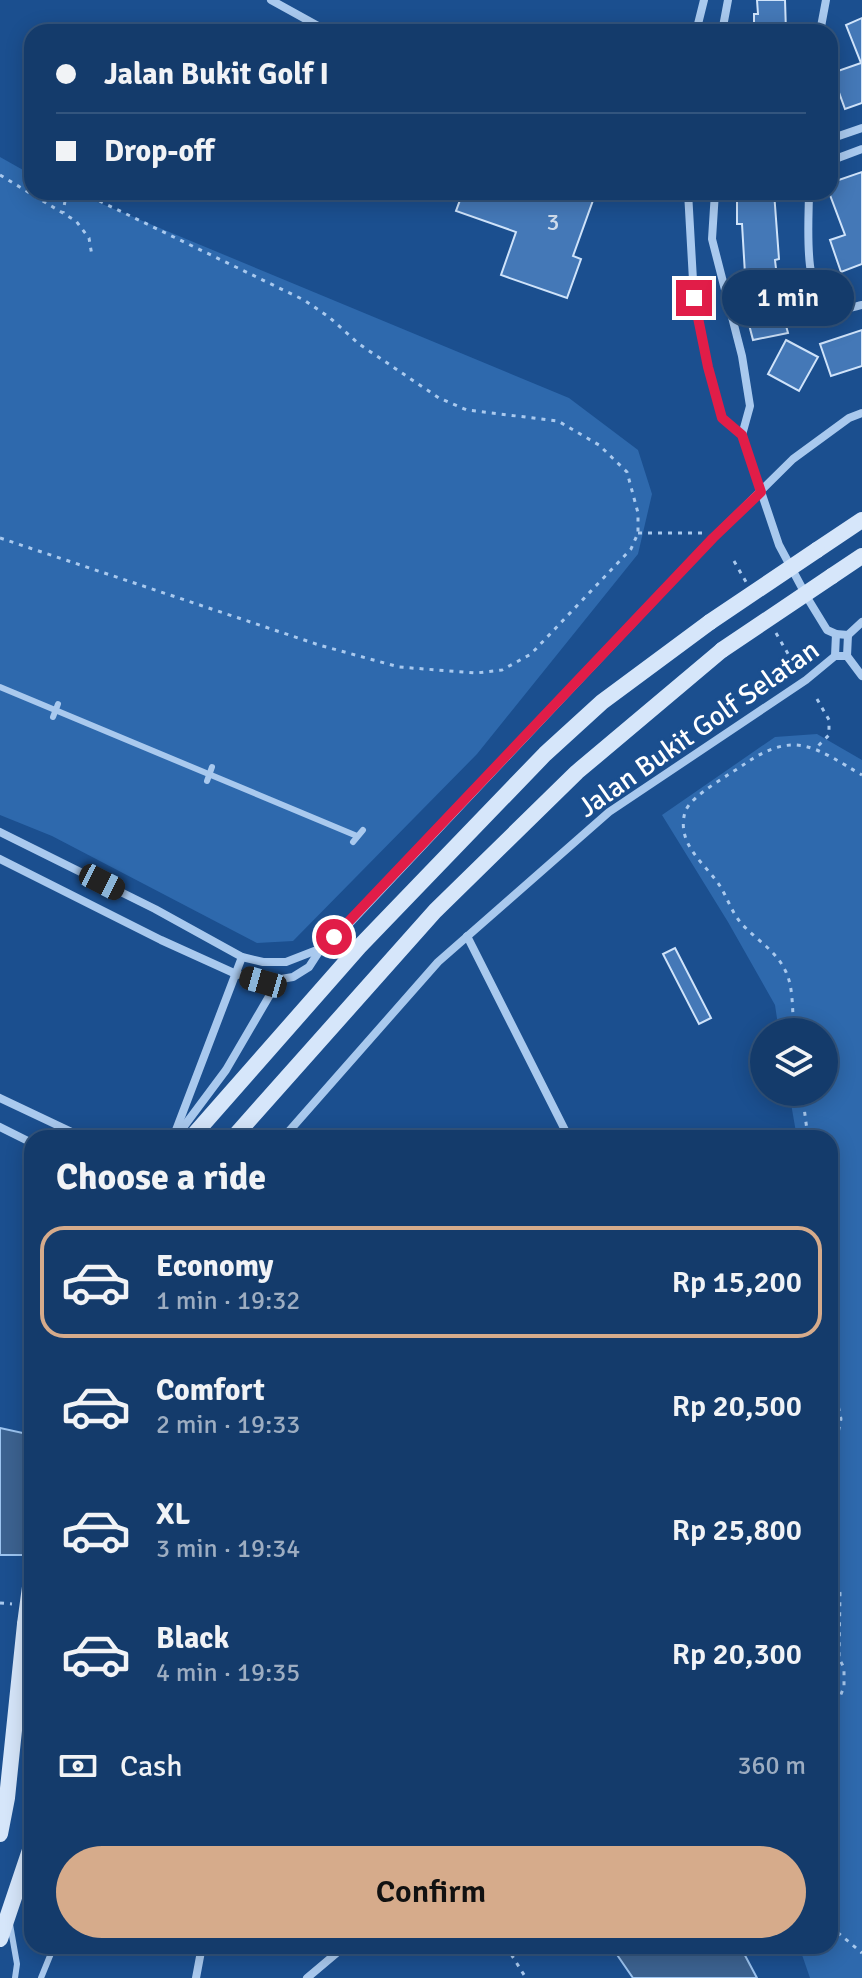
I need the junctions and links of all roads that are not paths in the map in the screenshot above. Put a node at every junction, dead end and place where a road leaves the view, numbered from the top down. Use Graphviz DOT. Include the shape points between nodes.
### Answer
graph roads {
  1 [pos="271,0"];
  2 [pos="704,0"];
  3 [pos="728,0"];
  4 [pos="826,0"];
  5 [pos="314,24"];
  6 [pos="698,24"];
  7 [pos="724,24"];
  8 [pos="822,24"];
  9 [pos="862,128"];
  10 [pos="838,136"];
  11 [pos="862,149"];
  12 [pos="838,158"];
  13 [pos="688,200"];
  14 [pos="714,200"];
  15 [pos="809,200"];
  16 [pos="862,305"];
  17 [pos="862,413"];
  18 [pos="742,435"];
  19 [pos="761,492"];
  20 [pos="862,520"];
  21 [pos="862,556"];
  22 [pos="862,622"];
  23 [pos="836,634"];
  24 [pos="848,635"];
  25 [pos="835,656"];
  26 [pos="847,656"];
  27 [pos="862,676"];
  28 [pos="0,687"];
  29 [pos="0,832"];
  30 [pos="358,836"];
  31 [pos="0,859"];
  32 [pos="467,936"];
  33 [pos="322,947"];
  34 [pos="242,957"];
  35 [pos="236,974"];
  36 [pos="278,981"];
  37 [pos="0,1098"];
  38 [pos="0,1127"];
  39 [pos="68,1130"];
  40 [pos="177,1130"];
  41 [pos="180,1130"];
  42 [pos="198,1130"];
  43 [pos="240,1130"];
  44 [pos="290,1130"];
  45 [pos="565,1130"];
  46 [pos="24,1139"];
  47 [pos="24,1634"];
  48 [pos="0,1834"];
  49 [pos="24,1868"];
  50 [pos="8,1917"];
  51 [pos="0,1939"];
  52 [pos="51,1954"];
  53 [pos="200,1954"];
  54 [pos="336,1954"];
  55 [pos="15,1978"];
  56 [pos="41,1978"];
  57 [pos="196,1978"];
  58 [pos="307,1978"];
  1 -- 5 [label="street"];
  2 -- 6 [label="street"];
  3 -- 7 [label="street"];
  4 -- 8 [label="street"];
  9 -- 10 [label="street"];
  11 -- 12 [label="street"];
  13 -- 18 [label="street" via="694,298 708,367 722,418"];
  14 -- 18 [label="street" via="712,239 750,406"];
  15 -- 16 [label="street" via="811,280 817,295 827,307"];
  17 -- 19 [label="street" via="793,459"];
  18 -- 19 [label="street"];
  19 -- 23 [label="street" via="785,559 827,630"];
  19 -- 33 [label="street"];
  20 -- 42 [label="main road, bridge" via="710,622 602,702 545,754 359,947"];
  21 -- 43 [label="main road, bridge" via="722,650 577,772 435,911"];
  22 -- 24 [label="street"];
  23 -- 24 [label="street"];
  23 -- 25 [label="street"];
  24 -- 26 [label="street"];
  25 -- 26 [label="street, Jalan Bukit Golf Selatan"];
  25 -- 32 [label="street, Jalan Bukit Golf Selatan" via="609,812"];
  26 -- 27 [label="street"];
  28 -- 30 [label="lane"];
  29 -- 34 [label="street"];
  31 -- 35 [label="street"];
  32 -- 44 [label="street, Jalan Bukit Golf Selatan"];
  32 -- 45 [label="street"];
  33 -- 34 [label="street" via="286,962"];
  33 -- 36 [label="street" via="309,967"];
  34 -- 35 [label="street"];
  35 -- 36 [label="street"];
  35 -- 40 [label="street"];
  36 -- 41 [label="street" via="226,1070"];
  37 -- 39 [label="street"];
  38 -- 46 [label="street"];
  47 -- 48 [label="main road, bridge"];
  49 -- 50 [label="main road"];
  50 -- 51 [label="main road"];
  50 -- 55 [label="lane"];
  52 -- 56 [label="lane"];
  53 -- 57 [label="street"];
  54 -- 58 [label="street"];
}
